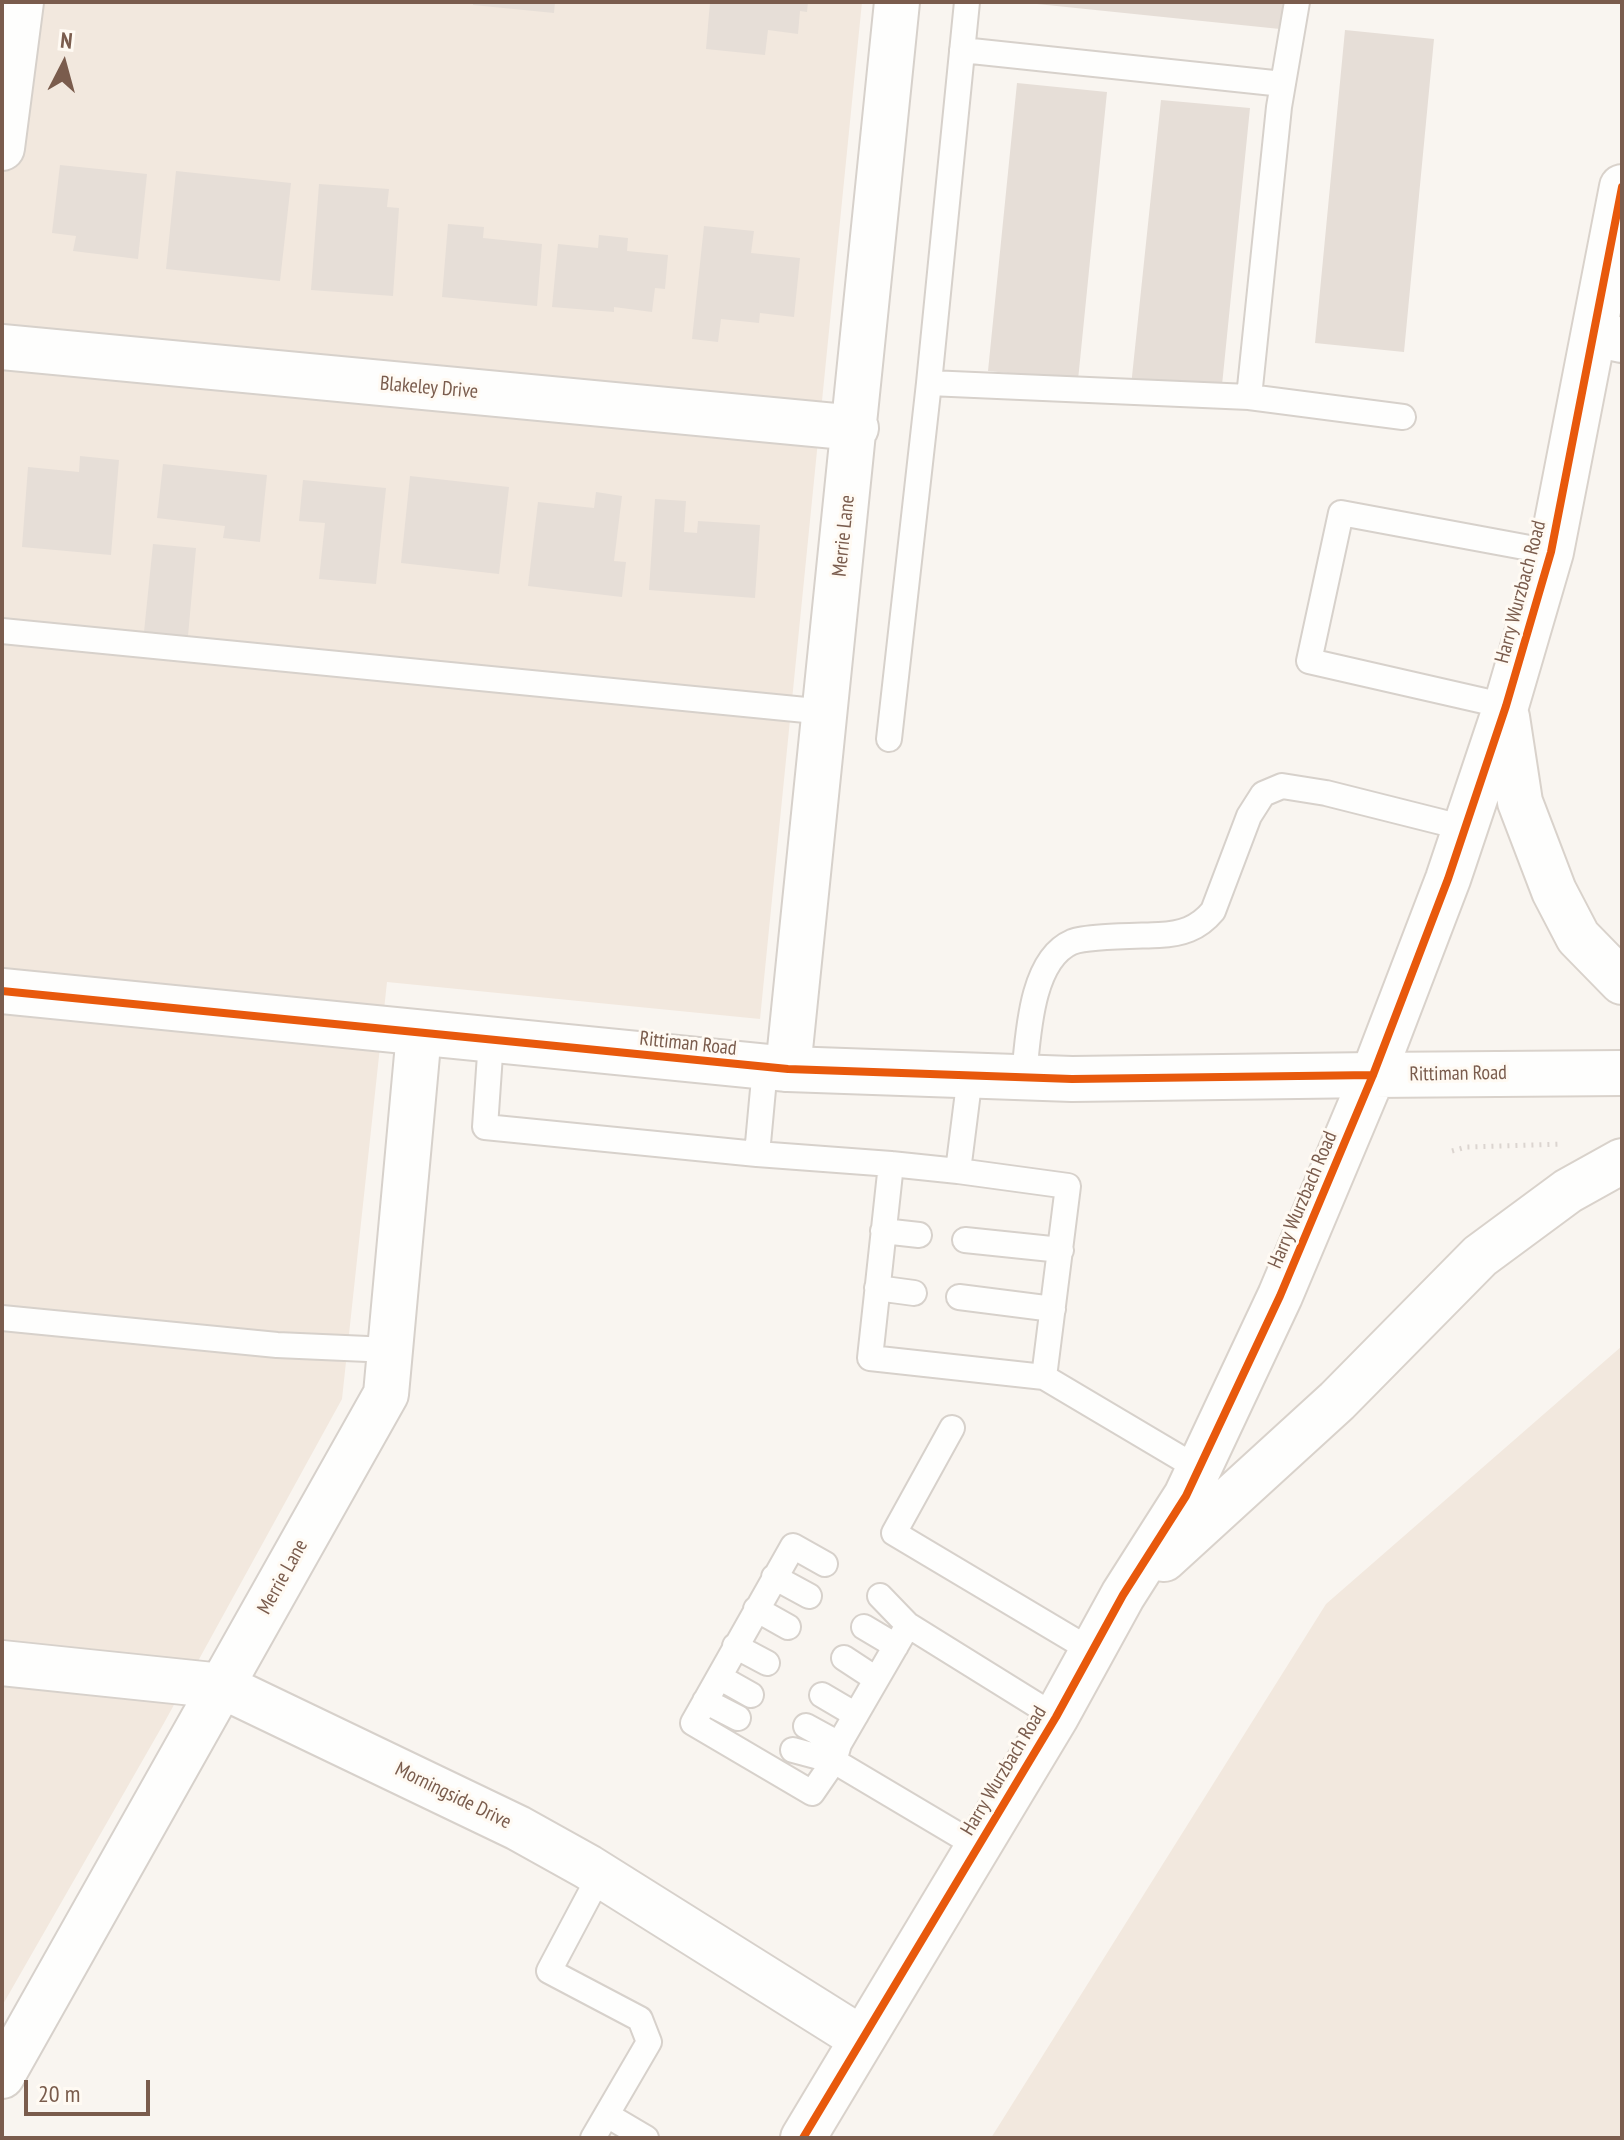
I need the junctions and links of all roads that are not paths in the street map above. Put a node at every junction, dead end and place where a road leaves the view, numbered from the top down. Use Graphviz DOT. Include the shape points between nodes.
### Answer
graph roads {
  1 [pos="21,2"];
  2 [pos="897,2"];
  3 [pos="967,2"];
  4 [pos="1297,2"];
  5 [pos="962,50"];
  6 [pos="1283,84"];
  7 [pos="2,148"];
  8 [pos="1622,187"];
  9 [pos="1608,337"];
  10 [pos="2,347"];
  11 [pos="929,383"];
  12 [pos="1249,397"];
  13 [pos="1403,417"];
  14 [pos="856,428"];
  15 [pos="1551,552"];
  16 [pos="2,631"];
  17 [pos="1506,706"];
  18 [pos="826,712"];
  19 [pos="889,739"];
  20 [pos="1465,828"];
  21 [pos="1622,982"];
  22 [pos="2,991"];
  23 [pos="419,1033"];
  24 [pos="491,1040"];
  25 [pos="777,1069"];
  26 [pos="1622,1073"];
  27 [pos="1373,1075"];
  28 [pos="970,1076"];
  29 [pos="1024,1077"];
  30 [pos="757,1154"];
  31 [pos="1622,1161"];
  32 [pos="891,1164"];
  33 [pos="958,1171"];
  34 [pos="883,1231"];
  35 [pos="919,1235"];
  36 [pos="965,1240"];
  37 [pos="1061,1250"];
  38 [pos="877,1288"];
  39 [pos="914,1293"];
  40 [pos="959,1297"];
  41 [pos="1053,1309"];
  42 [pos="2,1318"];
  43 [pos="390,1350"];
  44 [pos="1044,1377"];
  45 [pos="952,1428"];
  46 [pos="1199,1469"];
  47 [pos="825,1564"];
  48 [pos="774,1577"];
  49 [pos="1123,1595"];
  50 [pos="809,1596"];
  51 [pos="880,1596"];
  52 [pos="756,1609"];
  53 [pos="788,1627"];
  54 [pos="864,1627"];
  55 [pos="902,1636"];
  56 [pos="735,1646"];
  57 [pos="1092,1651"];
  58 [pos="844,1658"];
  59 [pos="2,1663"];
  60 [pos="767,1663"];
  61 [pos="719,1677"];
  62 [pos="876,1679"];
  63 [pos="222,1686"];
  64 [pos="751,1695"];
  65 [pos="822,1695"];
  66 [pos="705,1701"];
  67 [pos="856,1715"];
  68 [pos="1056,1717"];
  69 [pos="738,1718"];
  70 [pos="806,1726"];
  71 [pos="793,1750"];
  72 [pos="837,1753"];
  73 [pos="977,1846"];
  74 [pos="600,1875"];
  75 [pos="862,2039"];
  76 [pos="2,2076"];
  77 [pos="607,2115"];
  78 [pos="593,2138"];
  79 [pos="646,2138"];
  80 [pos="803,2138"];
  1 -- 7 [label="street"];
  2 -- 14 [label="street, Merrie Lane"];
  3 -- 5 [label="lane"];
  4 -- 6 [label="lane"];
  5 -- 6 [label="lane"];
  5 -- 11 [label="lane"];
  6 -- 12 [label="lane"];
  8 -- 9 [label="street, Harry Wurzbach Road"];
  9 -- 15 [label="street, Harry Wurzbach Road"];
  10 -- 14 [label="street, Blakeley Drive"];
  11 -- 12 [label="lane"];
  11 -- 19 [label="lane"];
  12 -- 13 [label="lane"];
  14 -- 18 [label="street, Merrie Lane"];
  15 -- 17 [label="street, Harry Wurzbach Road"];
  15 -- 17 [label="lane" via="1341,513 1309,661"];
  16 -- 18 [label="lane"];
  17 -- 20 [label="street, Harry Wurzbach Road"];
  17 -- 21 [label="street" via="1520,802 1554,891 1578,937"];
  18 -- 25 [label="street, Merrie Lane"];
  20 -- 27 [label="street, Harry Wurzbach Road"];
  20 -- 29 [label="lane" via="1326,793 1282,786 1263,794 1203,924 1179,934 1073,941 1055,953 1042,973"];
  22 -- 23 [label="street, Rittiman Road"];
  23 -- 24 [label="street, Rittiman Road"];
  23 -- 43 [label="street, Merrie Lane"];
  24 -- 25 [label="street, Rittiman Road"];
  24 -- 30 [label="lane" via="485,1127"];
  25 -- 28 [label="street, Rittiman Road"];
  25 -- 30 [label="lane"];
  26 -- 27 [label="street, Rittiman Road"];
  27 -- 29 [label="street, Rittiman Road"];
  27 -- 46 [label="street, Harry Wurzbach Road" via="1280,1296"];
  28 -- 29 [label="street, Rittiman Road"];
  28 -- 33 [label="lane"];
  30 -- 32 [label="lane"];
  31 -- 49 [label="street" via="1568,1191 1480,1256 1337,1401"];
  32 -- 33 [label="lane"];
  32 -- 34 [label="lane"];
  33 -- 37 [label="lane" via="1068,1186"];
  34 -- 35 [label="lane"];
  34 -- 38 [label="lane"];
  36 -- 37 [label="lane"];
  37 -- 41 [label="lane"];
  38 -- 39 [label="lane"];
  38 -- 44 [label="lane" via="870,1358"];
  40 -- 41 [label="lane"];
  41 -- 44 [label="lane"];
  42 -- 43 [label="lane" via="277,1345"];
  43 -- 63 [label="street, Merrie Lane" via="386,1394"];
  44 -- 46 [label="lane"];
  45 -- 57 [label="lane" via="894,1533"];
  46 -- 49 [label="street, Harry Wurzbach Road"];
  47 -- 48 [label="lane" via="793,1546"];
  48 -- 50 [label="lane"];
  48 -- 52 [label="lane"];
  49 -- 57 [label="street, Harry Wurzbach Road"];
  51 -- 55 [label="lane"];
  52 -- 53 [label="lane"];
  52 -- 56 [label="lane"];
  54 -- 55 [label="lane"];
  55 -- 62 [label="lane"];
  55 -- 68 [label="lane"];
  56 -- 60 [label="lane"];
  56 -- 61 [label="lane"];
  57 -- 68 [label="street, Harry Wurzbach Road"];
  58 -- 62 [label="lane"];
  59 -- 63 [label="street, Morningside Drive"];
  61 -- 64 [label="lane"];
  61 -- 66 [label="lane"];
  62 -- 67 [label="lane"];
  63 -- 74 [label="street, Morningside Drive" via="518,1828"];
  63 -- 76 [label="street, Merrie Lane"];
  65 -- 67 [label="lane"];
  66 -- 69 [label="lane"];
  66 -- 72 [label="lane" via="693,1723 812,1793"];
  67 -- 72 [label="lane"];
  68 -- 73 [label="street, Harry Wurzbach Road"];
  70 -- 72 [label="lane"];
  71 -- 72 [label="lane"];
  72 -- 73 [label="lane"];
  73 -- 75 [label="street, Harry Wurzbach Road"];
  74 -- 75 [label="street, Morningside Drive"];
  74 -- 77 [label="lane" via="549,1971 640,2019 646,2030 649,2042"];
  75 -- 80 [label="street, Harry Wurzbach Road"];
  77 -- 78 [label="lane"];
  77 -- 79 [label="lane"];
}
